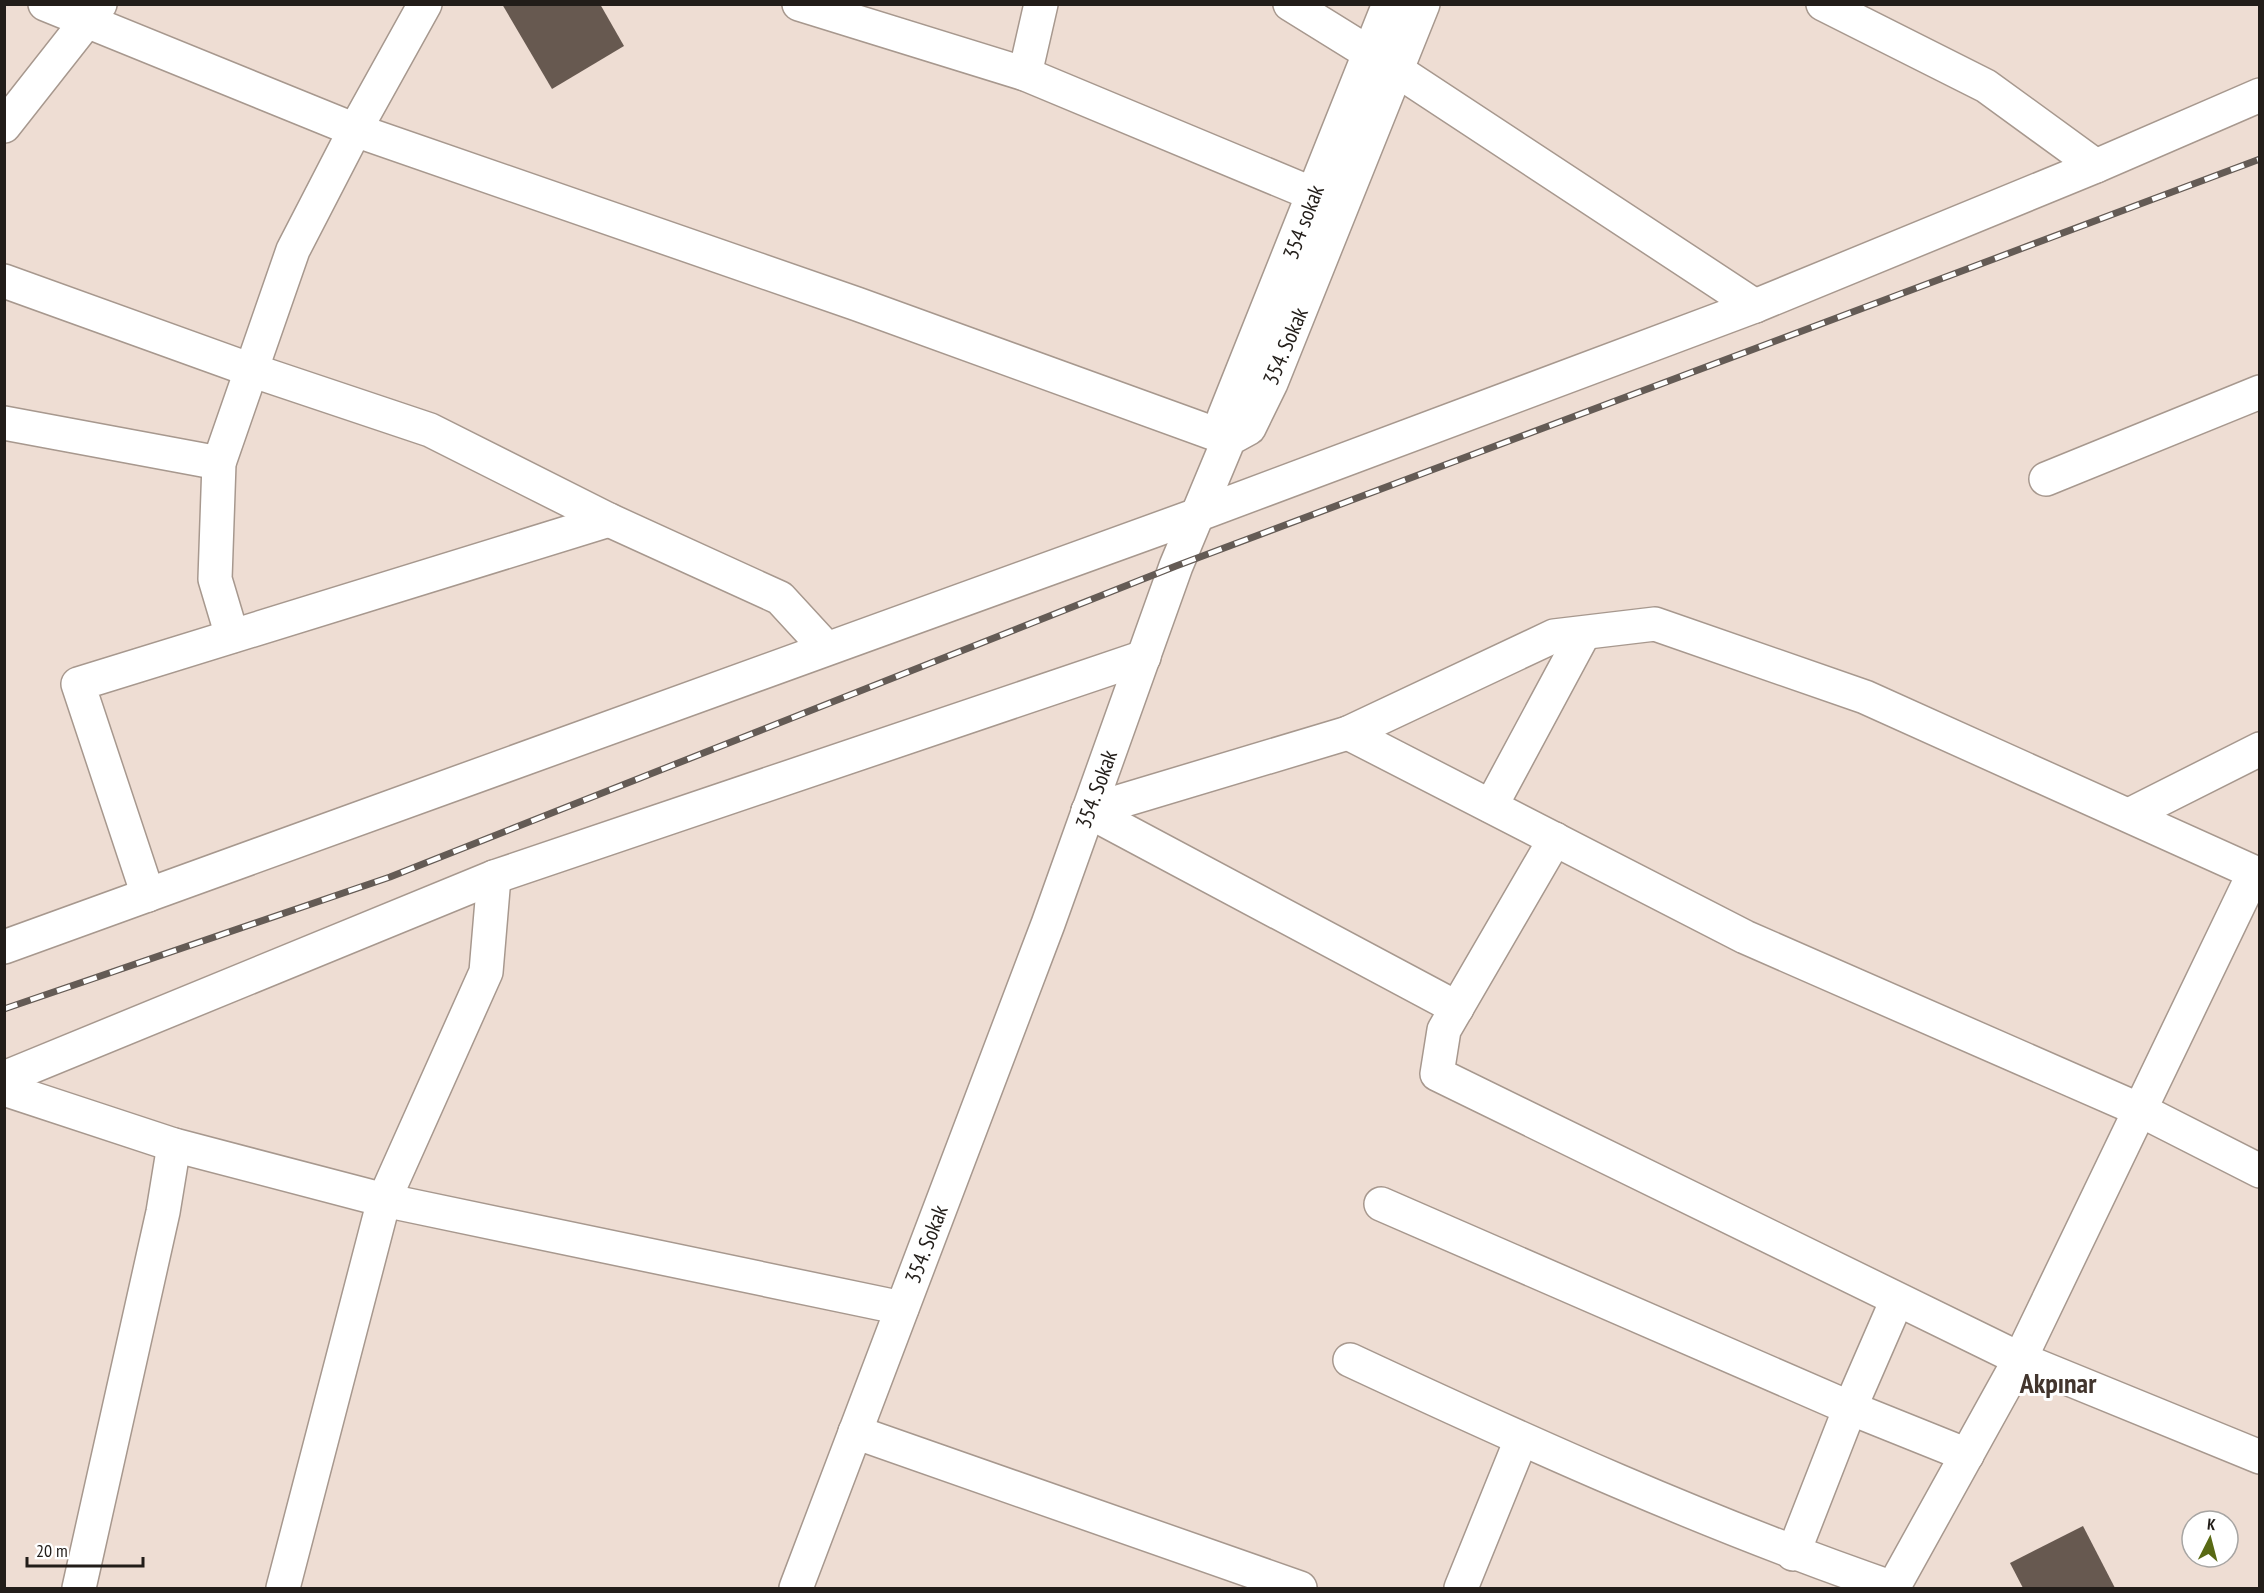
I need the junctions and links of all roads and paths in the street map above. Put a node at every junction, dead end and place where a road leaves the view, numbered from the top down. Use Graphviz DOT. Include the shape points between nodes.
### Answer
graph roads {
  1 [pos="45,4"];
  2 [pos="425,4"];
  3 [pos="799,4"];
  4 [pos="1041,4"];
  5 [pos="1290,4"];
  6 [pos="1389,4"];
  7 [pos="1423,4"];
  8 [pos="1823,4"];
  9 [pos="94,13"];
  10 [pos="1384,63"];
  11 [pos="1025,74"];
  12 [pos="2259,95"];
  13 [pos="4,126"];
  14 [pos="355,130"];
  15 [pos="2096,166"];
  16 [pos="1313,194"];
  17 [pos="4,281"];
  18 [pos="1755,306"];
  19 [pos="251,370"];
  20 [pos="2259,392"];
  21 [pos="4,423"];
  22 [pos="1229,439"];
  23 [pos="219,463"];
  24 [pos="2046,479"];
  25 [pos="1197,515"];
  26 [pos="609,520"];
  27 [pos="1584,633"];
  28 [pos="232,636"];
  29 [pos="826,648"];
  30 [pos="1143,657"];
  31 [pos="1348,733"];
  32 [pos="2259,749"];
  33 [pos="1491,806"];
  34 [pos="1088,811"];
  35 [pos="2129,815"];
  36 [pos="1554,839"];
  37 [pos="2258,871"];
  38 [pos="494,877"];
  39 [pos="148,895"];
  40 [pos="4,947"];
  41 [pos="1457,1008"];
  42 [pos="4,1078"];
  43 [pos="4,1089"];
  44 [pos="2140,1110"];
  45 [pos="174,1145"];
  46 [pos="2259,1171"];
  47 [pos="384,1200"];
  48 [pos="1381,1204"];
  49 [pos="1897,1299"];
  50 [pos="902,1308"];
  51 [pos="2020,1359"];
  52 [pos="1350,1360"];
  53 [pos="1850,1408"];
  54 [pos="855,1432"];
  55 [pos="1521,1440"];
  56 [pos="1967,1455"];
  57 [pos="2259,1457"];
  58 [pos="1793,1554"];
  59 [pos="80,1588"];
  60 [pos="283,1588"];
  61 [pos="796,1588"];
  62 [pos="1300,1588"];
  63 [pos="1461,1588"];
  64 [pos="1893,1588"];
  1 -- 9 [label="street"];
  2 -- 14 [label="street"];
  3 -- 11 [label="street"];
  4 -- 11 [label="street"];
  5 -- 10 [label="street"];
  6 -- 10 [label="street, 354 sokak"];
  7 -- 10 [label="street, 354. Sokak"];
  8 -- 15 [label="street" via="1986,86"];
  9 -- 13 [label="street"];
  9 -- 14 [label="street"];
  10 -- 16 [label="street, 354 sokak"];
  10 -- 18 [label="street"];
  10 -- 22 [label="street, 354. Sokak" via="1271,383 1249,428"];
  11 -- 16 [label="street"];
  12 -- 15 [label="street"];
  14 -- 19 [label="street" via="293,250"];
  14 -- 22 [label="street" via="857,304"];
  15 -- 18 [label="street"];
  16 -- 22 [label="street, 354 sokak" via="1224,417"];
  17 -- 19 [label="street"];
  18 -- 25 [label="street"];
  19 -- 23 [label="street"];
  19 -- 26 [label="street" via="430,430"];
  20 -- 24 [label="street"];
  21 -- 23 [label="street"];
  22 -- 25 [label="street, 354. Sokak"];
  23 -- 28 [label="street" via="215,579"];
  25 -- 29 [label="street"];
  25 -- 30 [label="street, 354. Sokak"];
  26 -- 28 [label="street"];
  26 -- 29 [label="street" via="780,598"];
  27 -- 31 [label="street" via="1554,636"];
  27 -- 33 [label="street"];
  27 -- 35 [label="street" via="1655,624 1865,698"];
  28 -- 39 [label="street" via="78,684"];
  29 -- 39 [label="street"];
  30 -- 34 [label="street, 354. Sokak"];
  30 -- 38 [label="street"];
  31 -- 33 [label="street"];
  31 -- 34 [label="street"];
  32 -- 35 [label="street"];
  33 -- 36 [label="street"];
  34 -- 41 [label="street"];
  34 -- 50 [label="street, 354. Sokak"];
  35 -- 37 [label="street"];
  36 -- 41 [label="street"];
  36 -- 44 [label="street" via="1745,937"];
  37 -- 44 [label="street"];
  38 -- 42 [label="street"];
  38 -- 47 [label="street" via="486,972"];
  39 -- 40 [label="street"];
  41 -- 49 [label="street" via="1444,1030 1437,1074"];
  43 -- 45 [label="street"];
  44 -- 46 [label="street"];
  44 -- 51 [label="street"];
  45 -- 47 [label="street"];
  45 -- 59 [label="street" via="163,1212"];
  47 -- 50 [label="street"];
  47 -- 60 [label="street"];
  48 -- 53 [label="street"];
  49 -- 51 [label="street"];
  49 -- 53 [label="street"];
  50 -- 54 [label="street, 354. Sokak"];
  51 -- 56 [label="street"];
  51 -- 57 [label="street"];
  52 -- 55 [label="street"];
  53 -- 56 [label="street"];
  53 -- 58 [label="street"];
  54 -- 61 [label="street, 354. Sokak"];
  54 -- 62 [label="street"];
  55 -- 58 [label="street"];
  55 -- 63 [label="street"];
  56 -- 64 [label="street"];
  58 -- 64 [label="street"];
}
